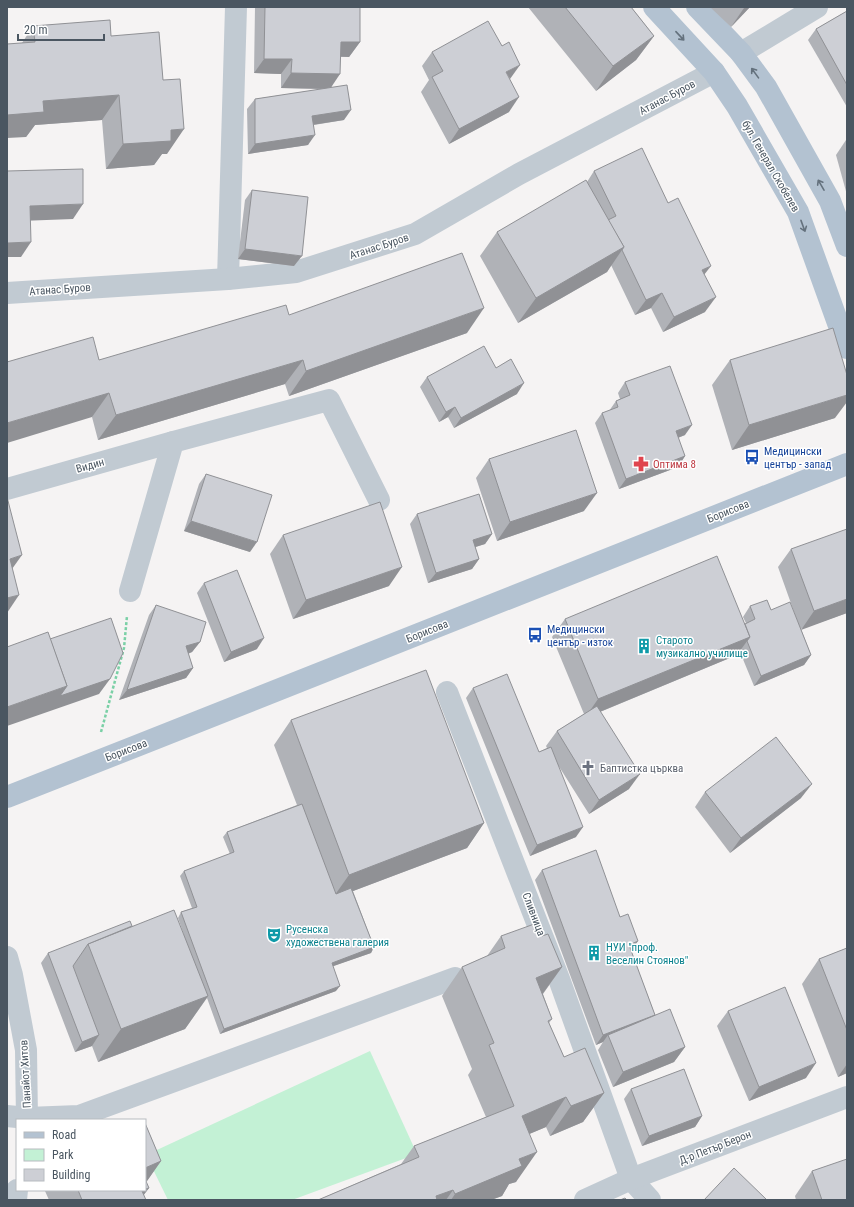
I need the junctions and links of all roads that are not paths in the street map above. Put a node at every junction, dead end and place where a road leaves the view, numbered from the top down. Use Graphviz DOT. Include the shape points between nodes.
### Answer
graph roads {
  1 [pos="236,7"];
  2 [pos="654,7"];
  3 [pos="697,7"];
  4 [pos="817,7"];
  5 [pos="741,53"];
  6 [pos="714,72"];
  7 [pos="847,246"];
  8 [pos="228,278"];
  9 [pos="7,293"];
  10 [pos="847,348"];
  11 [pos="173,442"];
  12 [pos="847,464"];
  13 [pos="7,489"];
  14 [pos="379,500"];
  15 [pos="130,591"];
  16 [pos="447,692"];
  17 [pos="7,796"];
  18 [pos="7,957"];
  19 [pos="455,978"];
  20 [pos="847,1097"];
  21 [pos="20,1118"];
  22 [pos="631,1179"];
  23 [pos="585,1200"];
  24 [pos="650,1200"];
  1 -- 8 [label="street"];
  2 -- 6 [label="main road, бул. Генерал Скобелев, one-way"];
  3 -- 5 [label="main road"];
  4 -- 5 [label="street"];
  7 -- 5 [label="main road, one-way" via="830,201 766,87"];
  6 -- 8 [label="street, Атанас Буров" via="519,174 415,234 296,272"];
  6 -- 10 [label="main road, бул. Генерал Скобелев, one-way" via="737,106 798,212"];
  8 -- 9 [label="street, Атанас Буров"];
  11 -- 13 [label="street, Видин"];
  11 -- 14 [label="street, Видин" via="329,400"];
  11 -- 15 [label="street"];
  12 -- 17 [label="main road, Борисова"];
  16 -- 22 [label="street, Сливница" via="559,979"];
  18 -- 21 [label="street, Панайот Хитов" via="26,1050"];
  19 -- 21 [label="street" via="79,1116"];
  20 -- 22 [label="street, Д-р Петър Берон"];
  22 -- 23 [label="street, Д-р Петър Берон"];
  22 -- 24 [label="street, Сливница"];
}
